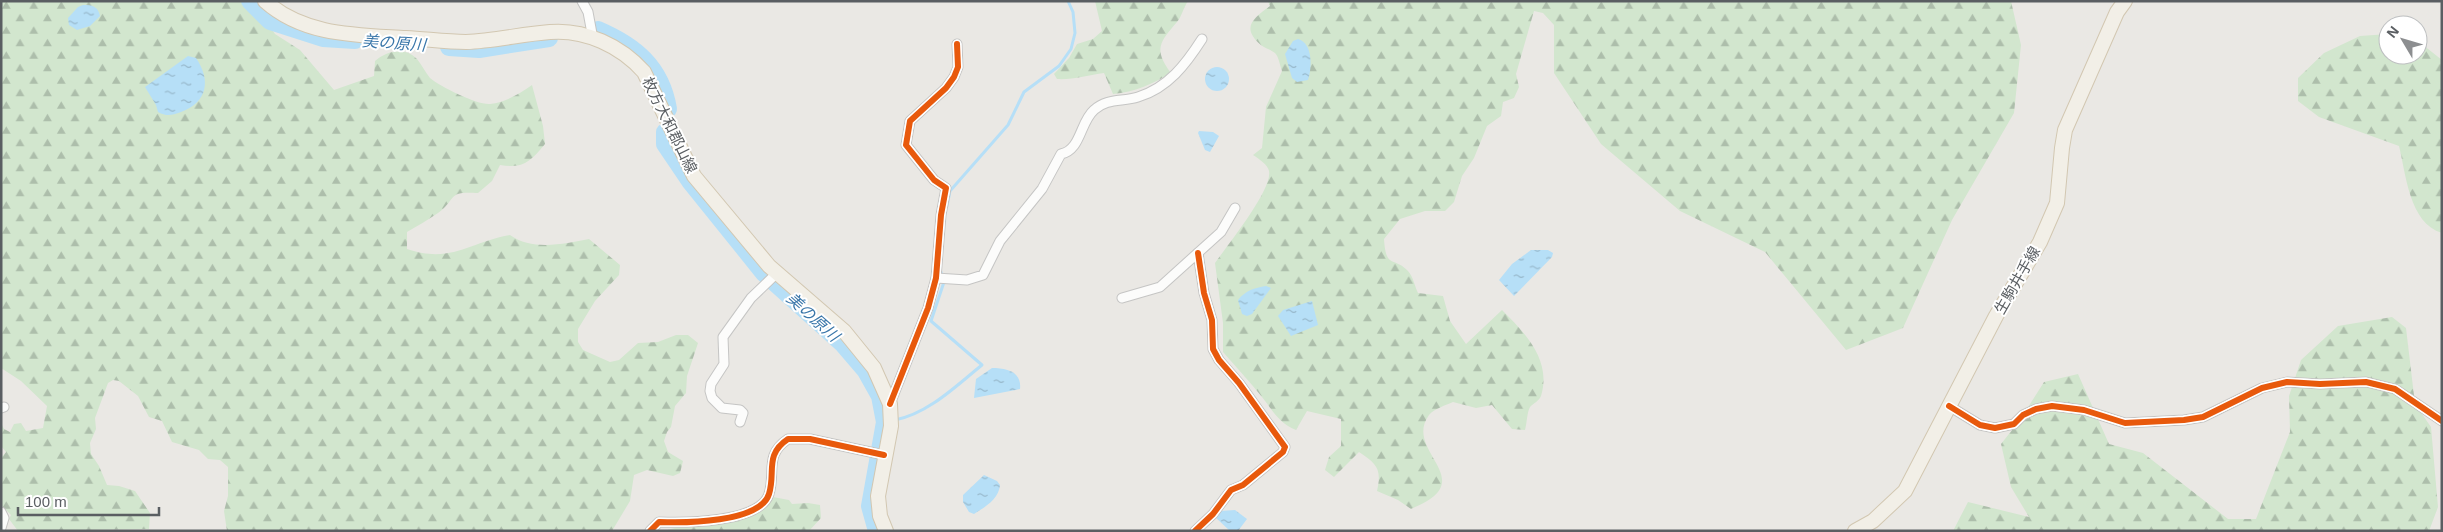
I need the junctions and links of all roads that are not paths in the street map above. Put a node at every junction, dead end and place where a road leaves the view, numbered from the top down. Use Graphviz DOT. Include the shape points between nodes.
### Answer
graph roads {
  1 [pos="265,1"];
  2 [pos="582,1"];
  3 [pos="2125,1"];
  4 [pos="593,39"];
  5 [pos="1202,39"];
  6 [pos="957,44"];
  7 [pos="1236,208"];
  8 [pos="1198,253"];
  9 [pos="776,274"];
  10 [pos="936,278"];
  11 [pos="1122,298"];
  12 [pos="890,404"];
  13 [pos="1950,406"];
  14 [pos="2442,421"];
  15 [pos="740,422"];
  16 [pos="884,455"];
  17 [pos="1,512"];
  18 [pos="1,528"];
  19 [pos="650,531"];
  20 [pos="886,531"];
  21 [pos="1195,531"];
  22 [pos="1854,531"];
  1 -- 4 [label="main road, 枚方大和郡山線" via="297,22 320,30 360,35 466,42 551,31"];
  2 -- 4 [label="street" via="588,12"];
  3 -- 13 [label="main road, 生駒井手線" via="2117,12 2065,130 2057,203 2040,242 1996,316"];
  4 -- 9 [label="main road, 枚方大和郡山線" via="614,46 632,58 644,72 694,176"];
  5 -- 10 [label="street" via="1173,78 1138,97 1103,103 1087,117 1075,144 1060,154 1042,189 1000,241 983,276 967,280"];
  6 -- 10 [label="street" via="958,68 954,77 910,121 906,145 934,180 946,188"];
  7 -- 8 [label="street" via="1221,232"];
  8 -- 11 [label="street" via="1160,287"];
  8 -- 21 [label="street" via="1212,320 1213,349 1285,447 1257,474 1231,490"];
  9 -- 12 [label="main road, 枚方大和郡山線" via="844,331 861,350 874,368"];
  9 -- 15 [label="street" via="751,298 723,337 724,364 711,384 710,391 716,403 727,410 743,413"];
  10 -- 12 [label="street" via="928,308"];
  12 -- 16 [label="main road, 枚方大和郡山線" via="891,426"];
  13 -- 14 [label="street" via="1980,425 1995,428 2014,424 2023,415 2052,406 2084,410 2125,423 2184,420 2203,417 2262,388 2287,382 2366,382 2396,389"];
  13 -- 22 [label="main road, 生駒井手線" via="1905,491 1873,521"];
  16 -- 19 [label="street" via="810,439 788,439 775,450 769,494 764,504 738,515 708,521 658,522"];
  16 -- 20 [label="main road, 枚方大和郡山線" via="878,496 880,516"];
  17 -- 18 [label="street" via="4,518"];
}
